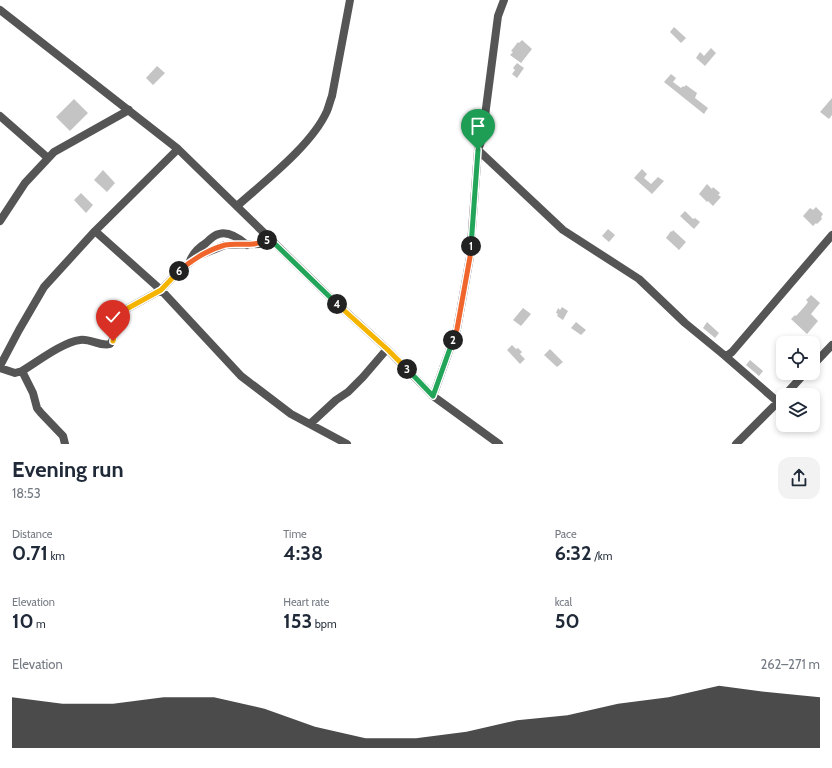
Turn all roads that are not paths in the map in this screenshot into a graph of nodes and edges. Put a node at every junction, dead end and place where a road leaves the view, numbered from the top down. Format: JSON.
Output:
{"nodes":[{"id":1,"x":350,"y":0,"type":"edge"},
{"id":2,"x":504,"y":0,"type":"edge"},
{"id":3,"x":0,"y":10,"type":"edge"},
{"id":4,"x":129,"y":110,"type":"junction"},
{"id":5,"x":0,"y":116,"type":"edge"},
{"id":6,"x":178,"y":149,"type":"junction"},
{"id":7,"x":478,"y":150,"type":"junction"},
{"id":8,"x":48,"y":158,"type":"junction"},
{"id":9,"x":237,"y":206,"type":"junction"},
{"id":10,"x":1,"y":219,"type":"edge"},
{"id":11,"x":95,"y":231,"type":"junction"},
{"id":12,"x":832,"y":235,"type":"edge"},
{"id":13,"x":270,"y":239,"type":"junction"},
{"id":14,"x":248,"y":245,"type":"junction"},
{"id":15,"x":190,"y":262,"type":"junction"},
{"id":16,"x":161,"y":290,"type":"junction"},
{"id":17,"x":832,"y":345,"type":"edge"},
{"id":18,"x":387,"y":349,"type":"junction"},
{"id":19,"x":724,"y":355,"type":"junction"},
{"id":20,"x":820,"y":358,"type":"edge"},
{"id":21,"x":0,"y":367,"type":"edge"},
{"id":22,"x":22,"y":371,"type":"junction"},
{"id":23,"x":799,"y":380,"type":"edge"},
{"id":24,"x":792,"y":388,"type":"edge"},
{"id":25,"x":776,"y":394,"type":"edge"},
{"id":26,"x":433,"y":396,"type":"junction"},
{"id":27,"x":776,"y":404,"type":"edge"},
{"id":28,"x":310,"y":424,"type":"junction"},
{"id":29,"x":66,"y":444,"type":"edge"},
{"id":30,"x":347,"y":444,"type":"edge"},
{"id":31,"x":499,"y":444,"type":"edge"},
{"id":32,"x":736,"y":444,"type":"edge"}],
"edges":[{"from":1,"to":9,"type":"street"},
{"from":2,"to":7,"type":"street"},
{"from":3,"to":4,"type":"street"},
{"from":4,"to":6,"type":"street"},
{"from":4,"to":8,"type":"street"},
{"from":5,"to":8,"type":"street"},
{"from":6,"to":9,"type":"street"},
{"from":6,"to":11,"type":"street"},
{"from":7,"to":19,"type":"street"},
{"from":7,"to":26,"type":"street"},
{"from":8,"to":10,"type":"street"},
{"from":9,"to":13,"type":"street"},
{"from":11,"to":16,"type":"street"},
{"from":11,"to":21,"type":"street"},
{"from":12,"to":19,"type":"street"},
{"from":13,"to":14,"type":"street"},
{"from":13,"to":18,"type":"street"},
{"from":14,"to":15,"type":"street"},
{"from":14,"to":15,"type":"street"},
{"from":15,"to":16,"type":"street"},
{"from":16,"to":22,"type":"street"},
{"from":16,"to":28,"type":"street"},
{"from":17,"to":20,"type":"street"},
{"from":18,"to":26,"type":"street"},
{"from":18,"to":28,"type":"street"},
{"from":19,"to":25,"type":"street"},
{"from":21,"to":22,"type":"street"},
{"from":22,"to":29,"type":"street"},
{"from":23,"to":24,"type":"street"},
{"from":26,"to":31,"type":"street"},
{"from":27,"to":32,"type":"street"},
{"from":28,"to":30,"type":"street"}]}
